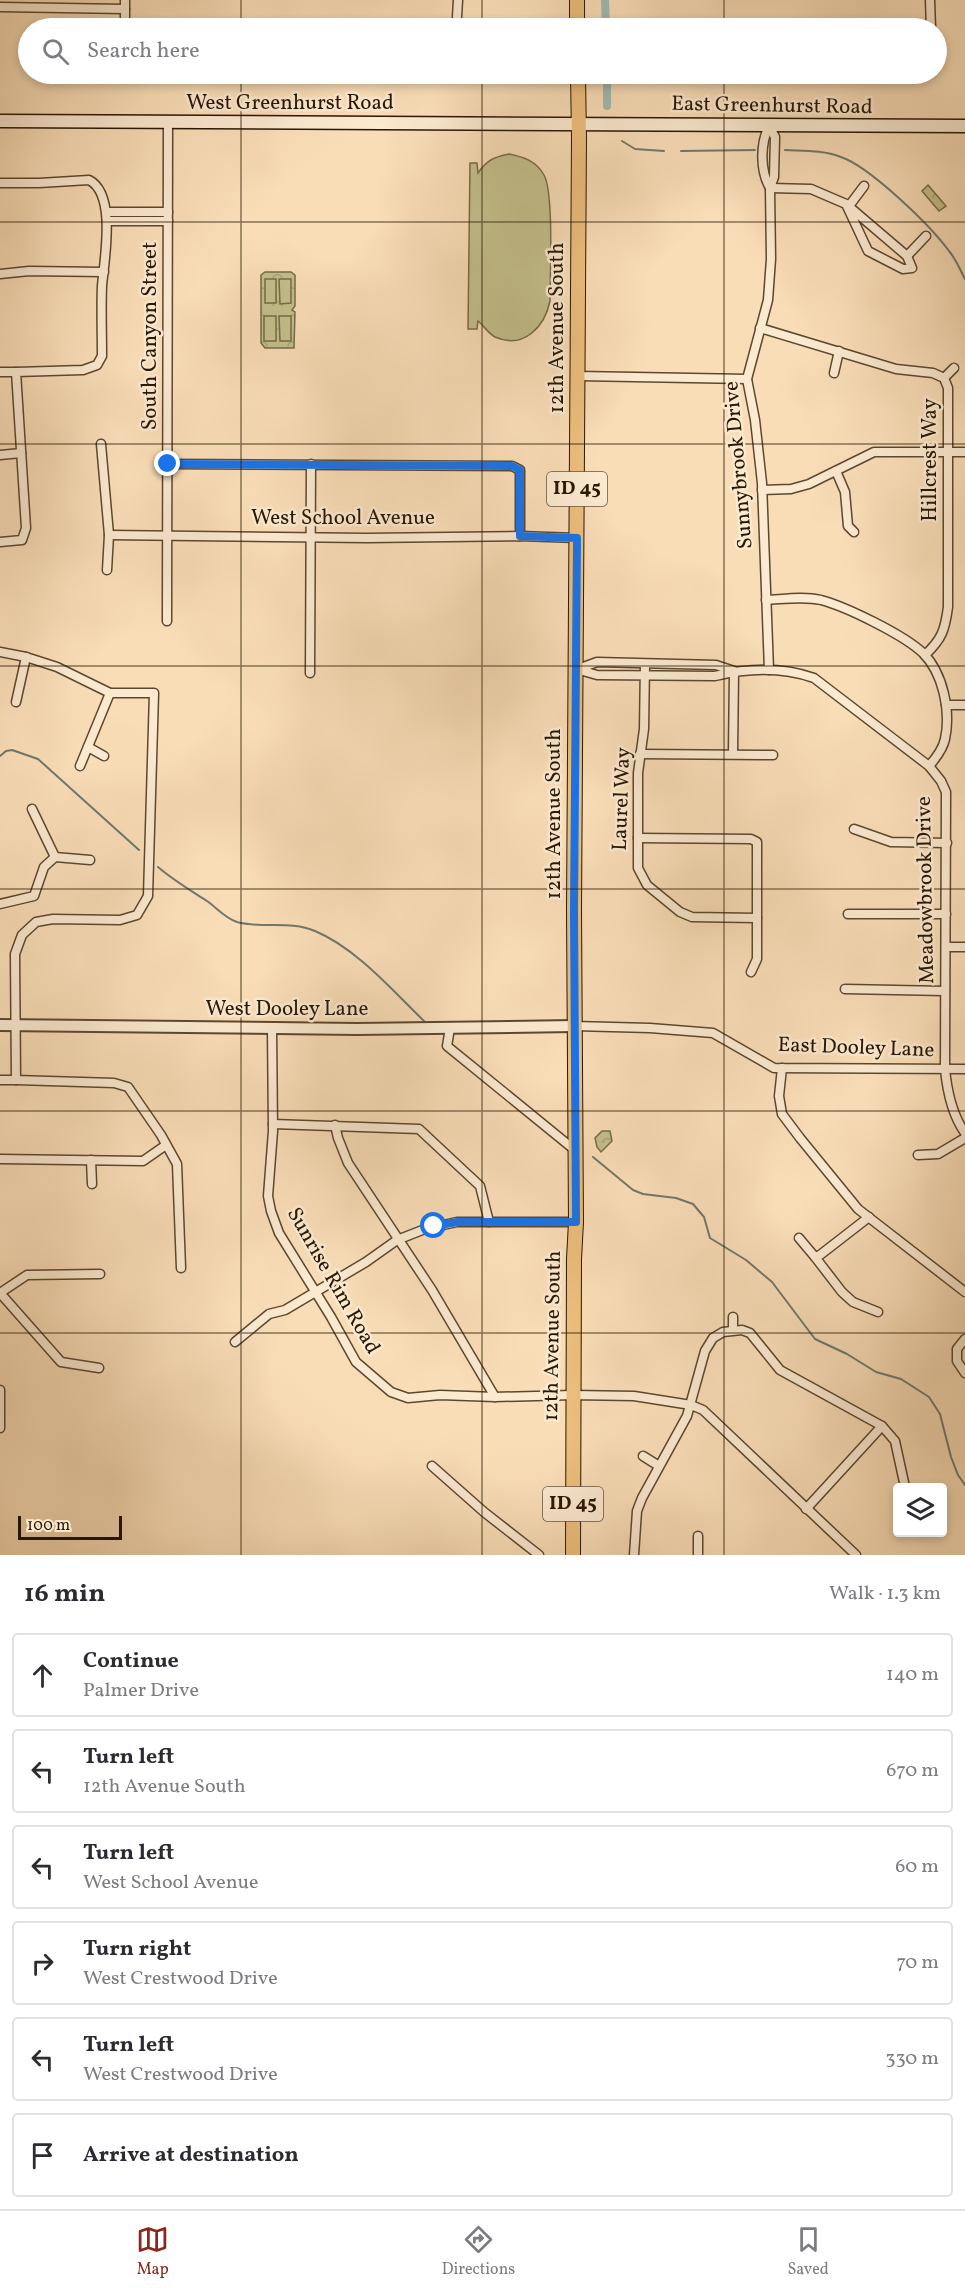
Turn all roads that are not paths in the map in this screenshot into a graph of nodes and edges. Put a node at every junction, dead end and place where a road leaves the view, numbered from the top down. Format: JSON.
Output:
{"nodes":[{"id":1,"x":458,"y":0,"type":"edge"},
{"id":2,"x":577,"y":0,"type":"edge"},
{"id":3,"x":930,"y":0,"type":"edge"},
{"id":4,"x":124,"y":4,"type":"edge"},
{"id":5,"x":0,"y":7,"type":"edge"},
{"id":6,"x":457,"y":17,"type":"dead end"},
{"id":7,"x":577,"y":18,"type":"edge"},
{"id":8,"x":931,"y":18,"type":"edge"},
{"id":9,"x":578,"y":84,"type":"edge"},
{"id":10,"x":0,"y":121,"type":"edge"},
{"id":11,"x":168,"y":122,"type":"junction"},
{"id":12,"x":579,"y":124,"type":"junction"},
{"id":13,"x":769,"y":126,"type":"junction"},
{"id":14,"x":965,"y":126,"type":"edge"},
{"id":15,"x":0,"y":183,"type":"edge"},
{"id":16,"x":864,"y":186,"type":"dead end"},
{"id":17,"x":770,"y":188,"type":"junction"},
{"id":18,"x":847,"y":205,"type":"junction"},
{"id":19,"x":107,"y":217,"type":"junction"},
{"id":20,"x":168,"y":217,"type":"junction"},
{"id":21,"x":926,"y":236,"type":"dead end"},
{"id":22,"x":907,"y":256,"type":"junction"},
{"id":23,"x":104,"y":272,"type":"junction"},
{"id":24,"x":0,"y":274,"type":"edge"},
{"id":25,"x":760,"y":328,"type":"junction"},
{"id":26,"x":839,"y":351,"type":"junction"},
{"id":27,"x":954,"y":368,"type":"dead end"},
{"id":28,"x":0,"y":372,"type":"edge"},
{"id":29,"x":16,"y":372,"type":"junction"},
{"id":30,"x":834,"y":373,"type":"dead end"},
{"id":31,"x":578,"y":376,"type":"junction"},
{"id":32,"x":944,"y":378,"type":"junction"},
{"id":33,"x":747,"y":379,"type":"junction"},
{"id":34,"x":101,"y":444,"type":"dead end"},
{"id":35,"x":948,"y":451,"type":"junction"},
{"id":36,"x":965,"y":452,"type":"edge"},
{"id":37,"x":21,"y":453,"type":"junction"},
{"id":38,"x":0,"y":455,"type":"edge"},
{"id":39,"x":168,"y":464,"type":"junction"},
{"id":40,"x":311,"y":464,"type":"junction"},
{"id":41,"x":836,"y":471,"type":"junction"},
{"id":42,"x":762,"y":490,"type":"junction"},
{"id":43,"x":854,"y":532,"type":"dead end"},
{"id":44,"x":168,"y":534,"type":"junction"},
{"id":45,"x":109,"y":535,"type":"junction"},
{"id":46,"x":520,"y":536,"type":"junction"},
{"id":47,"x":311,"y":537,"type":"junction"},
{"id":48,"x":577,"y":538,"type":"junction"},
{"id":49,"x":0,"y":542,"type":"edge"},
{"id":50,"x":107,"y":570,"type":"dead end"},
{"id":51,"x":766,"y":600,"type":"junction"},
{"id":52,"x":167,"y":621,"type":"dead end"},
{"id":53,"x":0,"y":652,"type":"edge"},
{"id":54,"x":925,"y":655,"type":"junction"},
{"id":55,"x":26,"y":657,"type":"junction"},
{"id":56,"x":645,"y":664,"type":"junction"},
{"id":57,"x":576,"y":669,"type":"junction"},
{"id":58,"x":769,"y":670,"type":"junction"},
{"id":59,"x":734,"y":672,"type":"junction"},
{"id":60,"x":310,"y":673,"type":"dead end"},
{"id":61,"x":645,"y":675,"type":"junction"},
{"id":62,"x":110,"y":693,"type":"junction"},
{"id":63,"x":16,"y":702,"type":"dead end"},
{"id":64,"x":946,"y":705,"type":"junction"},
{"id":65,"x":965,"y":705,"type":"edge"},
{"id":66,"x":88,"y":747,"type":"junction"},
{"id":67,"x":733,"y":753,"type":"junction"},
{"id":68,"x":640,"y":754,"type":"junction"},
{"id":69,"x":773,"y":755,"type":"dead end"},
{"id":70,"x":104,"y":756,"type":"dead end"},
{"id":71,"x":80,"y":766,"type":"dead end"},
{"id":72,"x":929,"y":766,"type":"junction"},
{"id":73,"x":32,"y":809,"type":"dead end"},
{"id":74,"x":855,"y":829,"type":"dead end"},
{"id":75,"x":638,"y":838,"type":"junction"},
{"id":76,"x":947,"y":843,"type":"junction"},
{"id":77,"x":55,"y":857,"type":"junction"},
{"id":78,"x":90,"y":860,"type":"dead end"},
{"id":79,"x":0,"y":904,"type":"edge"},
{"id":80,"x":848,"y":914,"type":"dead end"},
{"id":81,"x":946,"y":914,"type":"junction"},
{"id":82,"x":757,"y":918,"type":"junction"},
{"id":83,"x":946,"y":947,"type":"junction"},
{"id":84,"x":965,"y":947,"type":"edge"},
{"id":85,"x":751,"y":972,"type":"dead end"},
{"id":86,"x":845,"y":989,"type":"dead end"},
{"id":87,"x":945,"y":991,"type":"junction"},
{"id":88,"x":16,"y":1025,"type":"junction"},
{"id":89,"x":0,"y":1026,"type":"edge"},
{"id":90,"x":574,"y":1026,"type":"junction"},
{"id":91,"x":272,"y":1028,"type":"junction"},
{"id":92,"x":450,"y":1028,"type":"junction"},
{"id":93,"x":782,"y":1068,"type":"junction"},
{"id":94,"x":945,"y":1070,"type":"junction"},
{"id":95,"x":965,"y":1070,"type":"edge"},
{"id":96,"x":0,"y":1080,"type":"edge"},
{"id":97,"x":16,"y":1080,"type":"junction"},
{"id":98,"x":273,"y":1124,"type":"junction"},
{"id":99,"x":335,"y":1125,"type":"junction"},
{"id":100,"x":965,"y":1133,"type":"edge"},
{"id":101,"x":965,"y":1138,"type":"edge"},
{"id":102,"x":166,"y":1145,"type":"junction"},
{"id":103,"x":576,"y":1151,"type":"junction"},
{"id":104,"x":918,"y":1155,"type":"dead end"},
{"id":105,"x":0,"y":1159,"type":"edge"},
{"id":106,"x":91,"y":1160,"type":"junction"},
{"id":107,"x":93,"y":1184,"type":"dead end"},
{"id":108,"x":869,"y":1217,"type":"junction"},
{"id":109,"x":489,"y":1222,"type":"junction"},
{"id":110,"x":576,"y":1222,"type":"junction"},
{"id":111,"x":799,"y":1238,"type":"dead end"},
{"id":112,"x":397,"y":1240,"type":"junction"},
{"id":113,"x":815,"y":1257,"type":"junction"},
{"id":114,"x":181,"y":1268,"type":"dead end"},
{"id":115,"x":100,"y":1274,"type":"dead end"},
{"id":116,"x":315,"y":1291,"type":"junction"},
{"id":117,"x":965,"y":1292,"type":"edge"},
{"id":118,"x":0,"y":1293,"type":"edge"},
{"id":119,"x":878,"y":1312,"type":"dead end"},
{"id":120,"x":733,"y":1317,"type":"dead end"},
{"id":121,"x":733,"y":1330,"type":"junction"},
{"id":122,"x":965,"y":1339,"type":"edge"},
{"id":123,"x":235,"y":1342,"type":"dead end"},
{"id":124,"x":99,"y":1368,"type":"dead end"},
{"id":125,"x":965,"y":1373,"type":"edge"},
{"id":126,"x":0,"y":1390,"type":"edge"},
{"id":127,"x":573,"y":1395,"type":"junction"},
{"id":128,"x":495,"y":1397,"type":"junction"},
{"id":129,"x":1,"y":1401,"type":"edge"},
{"id":130,"x":691,"y":1405,"type":"junction"},
{"id":131,"x":882,"y":1426,"type":"junction"},
{"id":132,"x":0,"y":1428,"type":"edge"},
{"id":133,"x":643,"y":1456,"type":"dead end"},
{"id":134,"x":432,"y":1466,"type":"dead end"},
{"id":135,"x":659,"y":1466,"type":"junction"},
{"id":136,"x":904,"y":1483,"type":"edge"},
{"id":137,"x":806,"y":1509,"type":"junction"},
{"id":138,"x":698,"y":1536,"type":"dead end"},
{"id":139,"x":539,"y":1555,"type":"edge"},
{"id":140,"x":573,"y":1555,"type":"edge"},
{"id":141,"x":634,"y":1555,"type":"edge"},
{"id":142,"x":698,"y":1555,"type":"edge"},
{"id":143,"x":856,"y":1555,"type":"edge"}],
"edges":[{"from":1,"to":6,"type":"street"},
{"from":2,"to":7,"type":"main road"},
{"from":3,"to":8,"type":"street"},
{"from":4,"to":5,"type":"street"},
{"from":9,"to":12,"type":"main road","name":"12th Avenue South","number":"ID 45"},
{"from":10,"to":11,"type":"main road","name":"West Greenhurst Road"},
{"from":11,"to":12,"type":"main road","name":"West Greenhurst Road"},
{"from":11,"to":20,"type":"street","name":"South Canyon Street"},
{"from":12,"to":13,"type":"main road","name":"East Greenhurst Road"},
{"from":12,"to":31,"type":"main road","name":"12th Avenue South","number":"ID 45"},
{"from":13,"to":14,"type":"main road","name":"East Greenhurst Road"},
{"from":13,"to":17,"type":"street","name":"Sunnybrook Drive"},
{"from":15,"to":19,"type":"street"},
{"from":16,"to":18,"type":"street"},
{"from":17,"to":18,"type":"street"},
{"from":17,"to":25,"type":"street","name":"Sunnybrook Drive"},
{"from":18,"to":22,"type":"street"},
{"from":18,"to":22,"type":"street"},
{"from":19,"to":20,"type":"street"},
{"from":19,"to":23,"type":"street"},
{"from":20,"to":39,"type":"street","name":"South Canyon Street"},
{"from":21,"to":22,"type":"street"},
{"from":23,"to":24,"type":"street"},
{"from":23,"to":29,"type":"street"},
{"from":25,"to":26,"type":"street","name":"Hillcrest Way"},
{"from":25,"to":33,"type":"street","name":"Sunnybrook Drive"},
{"from":26,"to":30,"type":"street"},
{"from":26,"to":32,"type":"street","name":"Hillcrest Way"},
{"from":27,"to":32,"type":"street"},
{"from":28,"to":29,"type":"street"},
{"from":29,"to":37,"type":"street"},
{"from":31,"to":33,"type":"street"},
{"from":31,"to":48,"type":"main road","name":"12th Avenue South","number":"ID 45"},
{"from":32,"to":35,"type":"street","name":"Hillcrest Way"},
{"from":33,"to":42,"type":"street","name":"Sunnybrook Drive"},
{"from":34,"to":45,"type":"street"},
{"from":35,"to":36,"type":"street"},
{"from":35,"to":41,"type":"street"},
{"from":35,"to":54,"type":"street","name":"Hillcrest Way"},
{"from":37,"to":38,"type":"street"},
{"from":37,"to":49,"type":"street"},
{"from":39,"to":40,"type":"street"},
{"from":39,"to":44,"type":"street","name":"South Canyon Street"},
{"from":40,"to":46,"type":"street"},
{"from":40,"to":47,"type":"street"},
{"from":41,"to":42,"type":"street"},
{"from":41,"to":43,"type":"street"},
{"from":42,"to":51,"type":"street","name":"Sunnybrook Drive"},
{"from":44,"to":45,"type":"street","name":"West School Avenue"},
{"from":44,"to":47,"type":"street","name":"West School Avenue"},
{"from":44,"to":52,"type":"street","name":"South Canyon Street"},
{"from":45,"to":50,"type":"street"},
{"from":46,"to":47,"type":"street","name":"West School Avenue"},
{"from":46,"to":48,"type":"street","name":"West School Avenue"},
{"from":47,"to":60,"type":"street"},
{"from":48,"to":57,"type":"main road","name":"12th Avenue South","number":"ID 45"},
{"from":51,"to":54,"type":"street"},
{"from":51,"to":58,"type":"street","name":"Sunnybrook Drive"},
{"from":53,"to":55,"type":"street"},
{"from":54,"to":64,"type":"street"},
{"from":55,"to":62,"type":"street"},
{"from":55,"to":63,"type":"street"},
{"from":56,"to":57,"type":"street","name":"Meadowbrook Drive"},
{"from":56,"to":59,"type":"street","name":"Meadowbrook Drive"},
{"from":56,"to":61,"type":"street","name":"Laurel Way"},
{"from":57,"to":61,"type":"street","name":"Meadowbrook Drive"},
{"from":57,"to":90,"type":"main road","name":"12th Avenue South","number":"ID 45"},
{"from":58,"to":59,"type":"street","name":"Meadowbrook Drive"},
{"from":58,"to":72,"type":"street","name":"Meadowbrook Drive"},
{"from":59,"to":61,"type":"street","name":"Meadowbrook Drive"},
{"from":59,"to":67,"type":"street"},
{"from":61,"to":68,"type":"street","name":"Laurel Way"},
{"from":62,"to":66,"type":"street"},
{"from":62,"to":88,"type":"street"},
{"from":64,"to":65,"type":"street"},
{"from":64,"to":72,"type":"street"},
{"from":66,"to":70,"type":"street"},
{"from":66,"to":71,"type":"street"},
{"from":67,"to":68,"type":"street"},
{"from":67,"to":69,"type":"street"},
{"from":68,"to":75,"type":"street","name":"Laurel Way"},
{"from":72,"to":76,"type":"street","name":"Meadowbrook Drive"},
{"from":73,"to":77,"type":"street"},
{"from":74,"to":76,"type":"street"},
{"from":75,"to":82,"type":"street","name":"Laurel Way"},
{"from":75,"to":82,"type":"street"},
{"from":76,"to":81,"type":"street","name":"Meadowbrook Drive"},
{"from":77,"to":78,"type":"street"},
{"from":77,"to":79,"type":"street"},
{"from":80,"to":81,"type":"street"},
{"from":81,"to":83,"type":"street","name":"Meadowbrook Drive"},
{"from":82,"to":85,"type":"street"},
{"from":83,"to":84,"type":"street"},
{"from":83,"to":87,"type":"street","name":"Meadowbrook Drive"},
{"from":86,"to":87,"type":"street"},
{"from":87,"to":94,"type":"street","name":"Meadowbrook Drive"},
{"from":88,"to":89,"type":"street","name":"West Dooley Lane"},
{"from":88,"to":91,"type":"street","name":"West Dooley Lane"},
{"from":88,"to":97,"type":"street"},
{"from":90,"to":92,"type":"street","name":"West Dooley Lane"},
{"from":90,"to":93,"type":"street","name":"East Dooley Lane"},
{"from":90,"to":103,"type":"main road","name":"12th Avenue South","number":"ID 45"},
{"from":91,"to":92,"type":"street","name":"West Dooley Lane"},
{"from":91,"to":98,"type":"street","name":"Sunrise Rim Road"},
{"from":92,"to":103,"type":"street"},
{"from":93,"to":94,"type":"street","name":"East Dooley Lane"},
{"from":93,"to":108,"type":"street"},
{"from":94,"to":95,"type":"street","name":"East Dooley Lane"},
{"from":94,"to":100,"type":"street","name":"Meadowbrook Drive"},
{"from":96,"to":97,"type":"street"},
{"from":97,"to":102,"type":"street"},
{"from":98,"to":99,"type":"street"},
{"from":98,"to":116,"type":"street","name":"Sunrise Rim Road"},
{"from":99,"to":109,"type":"street"},
{"from":99,"to":112,"type":"street"},
{"from":101,"to":104,"type":"street"},
{"from":102,"to":106,"type":"street"},
{"from":102,"to":114,"type":"street"},
{"from":103,"to":110,"type":"main road","name":"12th Avenue South","number":"ID 45"},
{"from":105,"to":106,"type":"street"},
{"from":106,"to":107,"type":"street"},
{"from":108,"to":113,"type":"street"},
{"from":108,"to":117,"type":"street"},
{"from":109,"to":110,"type":"street"},
{"from":109,"to":112,"type":"street"},
{"from":110,"to":127,"type":"main road","name":"12th Avenue South","number":"ID 45"},
{"from":111,"to":113,"type":"street"},
{"from":112,"to":116,"type":"street"},
{"from":112,"to":128,"type":"street"},
{"from":113,"to":119,"type":"street"},
{"from":115,"to":118,"type":"street"},
{"from":116,"to":123,"type":"street"},
{"from":116,"to":128,"type":"street","name":"Sunrise Rim Road"},
{"from":118,"to":124,"type":"street"},
{"from":120,"to":121,"type":"street"},
{"from":121,"to":130,"type":"street"},
{"from":121,"to":131,"type":"street"},
{"from":122,"to":125,"type":"street"},
{"from":126,"to":129,"type":"street"},
{"from":127,"to":128,"type":"street","name":"Sunrise Rim Road"},
{"from":127,"to":130,"type":"street","name":"Sunrise Rim Road"},
{"from":127,"to":140,"type":"main road","name":"12th Avenue South","number":"ID 45"},
{"from":129,"to":132,"type":"street"},
{"from":130,"to":135,"type":"street"},
{"from":130,"to":137,"type":"street"},
{"from":131,"to":136,"type":"street"},
{"from":131,"to":137,"type":"street"},
{"from":133,"to":135,"type":"street"},
{"from":134,"to":139,"type":"street"},
{"from":135,"to":141,"type":"street"},
{"from":137,"to":143,"type":"street"},
{"from":138,"to":142,"type":"street"}]}
